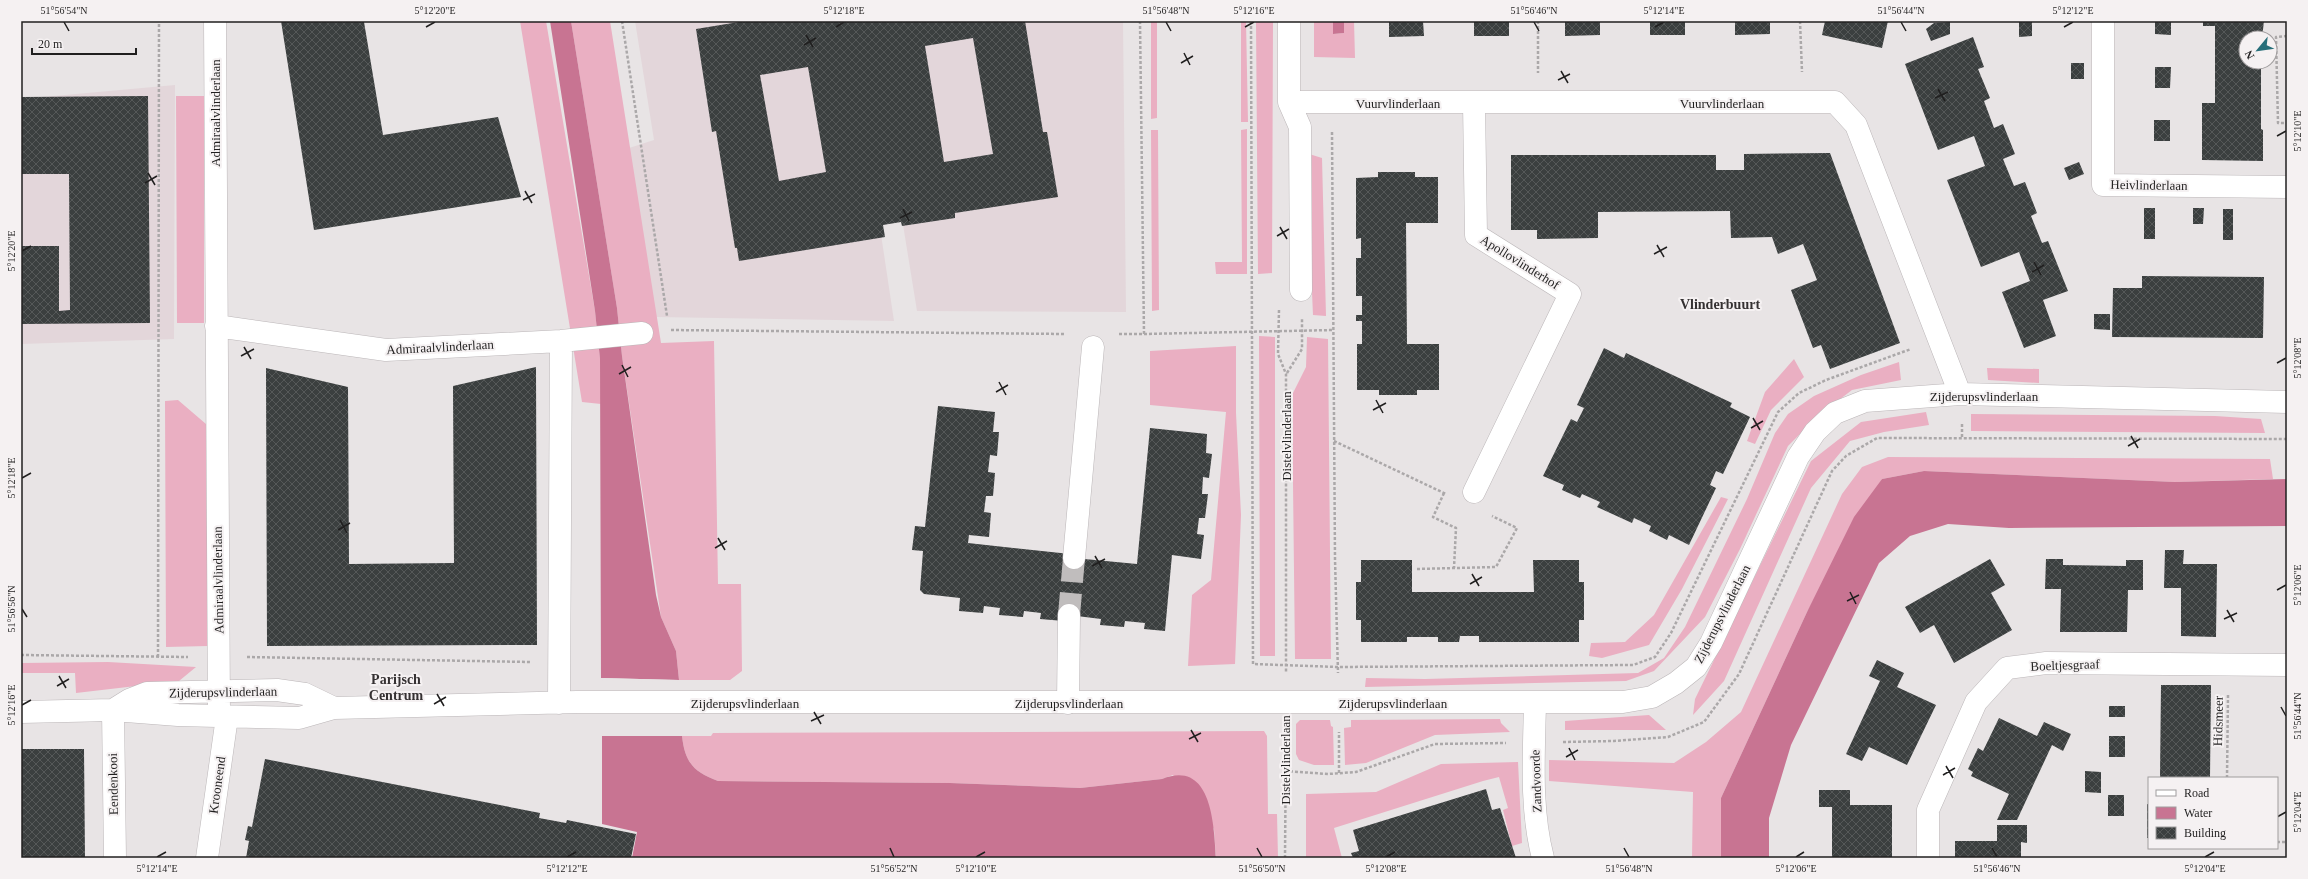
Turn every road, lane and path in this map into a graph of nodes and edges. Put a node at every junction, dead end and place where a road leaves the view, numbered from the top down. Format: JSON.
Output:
{"nodes":[{"id":1,"x":159,"y":21,"type":"edge"},
{"id":2,"x":215,"y":21,"type":"edge"},
{"id":3,"x":622,"y":21,"type":"edge"},
{"id":4,"x":1140,"y":21,"type":"edge"},
{"id":5,"x":1289,"y":21,"type":"edge"},
{"id":6,"x":1538,"y":21,"type":"edge"},
{"id":7,"x":1800,"y":21,"type":"edge"},
{"id":8,"x":2103,"y":21,"type":"edge"},
{"id":9,"x":2287,"y":36,"type":"edge"},
{"id":10,"x":1289,"y":102,"type":"junction"},
{"id":11,"x":1332,"y":102,"type":"junction"},
{"id":12,"x":1474,"y":103,"type":"junction"},
{"id":13,"x":1538,"y":103,"type":"junction"},
{"id":14,"x":1803,"y":104,"type":"junction"},
{"id":15,"x":2287,"y":123,"type":"edge"},
{"id":16,"x":2287,"y":187,"type":"edge"},
{"id":17,"x":1301,"y":290,"type":"joint"},
{"id":18,"x":216,"y":326,"type":"junction"},
{"id":19,"x":1302,"y":330,"type":"junction"},
{"id":20,"x":1334,"y":330,"type":"junction"},
{"id":21,"x":642,"y":333,"type":"dead end"},
{"id":22,"x":1072,"y":334,"type":"dead end"},
{"id":23,"x":1112,"y":334,"type":"dead end"},
{"id":24,"x":1144,"y":334,"type":"junction"},
{"id":25,"x":561,"y":341,"type":"junction"},
{"id":26,"x":1093,"y":347,"type":"dead end"},
{"id":27,"x":1960,"y":394,"type":"junction"},
{"id":28,"x":2287,"y":402,"type":"edge"},
{"id":29,"x":2287,"y":439,"type":"edge"},
{"id":30,"x":1334,"y":441,"type":"junction"},
{"id":31,"x":1474,"y":492,"type":"dead end"},
{"id":32,"x":1444,"y":493,"type":"junction"},
{"id":33,"x":1450,"y":496,"type":"dead end"},
{"id":34,"x":1489,"y":514,"type":"dead end"},
{"id":35,"x":1074,"y":558,"type":"tunnel mouth"},
{"id":36,"x":1454,"y":568,"type":"junction"},
{"id":37,"x":1417,"y":569,"type":"dead end"},
{"id":38,"x":1068,"y":615,"type":"tunnel mouth"},
{"id":39,"x":21,"y":656,"type":"edge"},
{"id":40,"x":158,"y":657,"type":"junction"},
{"id":41,"x":219,"y":657,"type":"junction"},
{"id":42,"x":560,"y":662,"type":"junction"},
{"id":43,"x":2229,"y":665,"type":"junction"},
{"id":44,"x":2287,"y":665,"type":"edge"},
{"id":45,"x":219,"y":692,"type":"junction"},
{"id":46,"x":1286,"y":702,"type":"junction"},
{"id":47,"x":1339,"y":702,"type":"junction"},
{"id":48,"x":568,"y":703,"type":"junction"},
{"id":49,"x":1068,"y":703,"type":"junction"},
{"id":50,"x":1535,"y":703,"type":"junction"},
{"id":51,"x":334,"y":708,"type":"junction"},
{"id":52,"x":112,"y":710,"type":"junction"},
{"id":53,"x":21,"y":712,"type":"edge"},
{"id":54,"x":219,"y":714,"type":"junction"},
{"id":55,"x":1534,"y":743,"type":"junction"},
{"id":56,"x":1285,"y":771,"type":"junction"},
{"id":57,"x":1339,"y":773,"type":"junction"},
{"id":58,"x":2227,"y":777,"type":"edge"},
{"id":59,"x":115,"y":858,"type":"edge"},
{"id":60,"x":207,"y":858,"type":"edge"},
{"id":61,"x":1285,"y":858,"type":"edge"},
{"id":62,"x":1543,"y":858,"type":"edge"},
{"id":63,"x":1928,"y":858,"type":"edge"}],
"edges":[{"from":1,"to":40,"type":"path"},
{"from":2,"to":18,"type":"street","name":"Admiraalvlinderlaan"},
{"from":3,"to":22,"type":"path"},
{"from":4,"to":24,"type":"path"},
{"from":5,"to":10,"type":"street"},
{"from":6,"to":13,"type":"path"},
{"from":7,"to":14,"type":"path"},
{"from":8,"to":16,"type":"street","name":"Heivlinderlaan"},
{"from":9,"to":15,"type":"path"},
{"from":10,"to":11,"type":"street","name":"Vuurvlinderlaan"},
{"from":10,"to":17,"type":"street"},
{"from":11,"to":12,"type":"street","name":"Vuurvlinderlaan"},
{"from":11,"to":20,"type":"path"},
{"from":12,"to":13,"type":"street","name":"Vuurvlinderlaan"},
{"from":12,"to":31,"type":"street","name":"Apollovlinderhof"},
{"from":13,"to":14,"type":"street","name":"Vuurvlinderlaan"},
{"from":14,"to":27,"type":"street","name":"Vuurvlinderlaan"},
{"from":17,"to":19,"type":"path","name":"Distelvlinderlaan"},
{"from":18,"to":25,"type":"street","name":"Admiraalvlinderlaan"},
{"from":18,"to":41,"type":"street","name":"Admiraalvlinderlaan"},
{"from":19,"to":20,"type":"path"},
{"from":19,"to":24,"type":"path"},
{"from":19,"to":46,"type":"path","name":"Distelvlinderlaan"},
{"from":20,"to":30,"type":"path"},
{"from":21,"to":25,"type":"street","name":"Admiraalvlinderlaan"},
{"from":23,"to":24,"type":"path"},
{"from":25,"to":42,"type":"street"},
{"from":26,"to":35,"type":"street"},
{"from":27,"to":28,"type":"street","name":"Zijderupsvlinderlaan"},
{"from":27,"to":50,"type":"street","name":"Zijderupsvlinderlaan"},
{"from":29,"to":55,"type":"path"},
{"from":30,"to":32,"type":"path"},
{"from":30,"to":47,"type":"path"},
{"from":32,"to":33,"type":"path"},
{"from":32,"to":36,"type":"path"},
{"from":34,"to":36,"type":"path"},
{"from":36,"to":37,"type":"path"},
{"from":38,"to":49,"type":"street"},
{"from":39,"to":40,"type":"path"},
{"from":40,"to":41,"type":"path"},
{"from":41,"to":42,"type":"path"},
{"from":41,"to":45,"type":"street","name":"Admiraalvlinderlaan"},
{"from":42,"to":48,"type":"street"},
{"from":43,"to":44,"type":"street","name":"Boeltjesgraaf"},
{"from":43,"to":58,"type":"path","name":"Hidsmeer"},
{"from":43,"to":63,"type":"street","name":"Boeltjesgraaf"},
{"from":45,"to":51,"type":"street","name":"Zijderupsvlinderlaan"},
{"from":45,"to":52,"type":"street","name":"Zijderupsvlinderlaan"},
{"from":45,"to":54,"type":"street","name":"Admiraalvlinderlaan"},
{"from":46,"to":47,"type":"street","name":"Zijderupsvlinderlaan"},
{"from":46,"to":49,"type":"street","name":"Zijderupsvlinderlaan"},
{"from":46,"to":56,"type":"path","name":"Distelvlinderlaan"},
{"from":47,"to":50,"type":"street","name":"Zijderupsvlinderlaan"},
{"from":47,"to":57,"type":"path"},
{"from":48,"to":49,"type":"street","name":"Zijderupsvlinderlaan"},
{"from":48,"to":51,"type":"street","name":"Zijderupsvlinderlaan"},
{"from":50,"to":55,"type":"street","name":"Zandvoorde"},
{"from":51,"to":54,"type":"street","name":"Zijderupsvlinderlaan"},
{"from":52,"to":53,"type":"street","name":"Zijderupsvlinderlaan"},
{"from":52,"to":54,"type":"street","name":"Zijderupsvlinderlaan"},
{"from":52,"to":59,"type":"street","name":"Eendenkooi"},
{"from":54,"to":60,"type":"street","name":"Krooneend"},
{"from":55,"to":57,"type":"path"},
{"from":55,"to":62,"type":"street","name":"Zandvoorde"},
{"from":56,"to":57,"type":"path"},
{"from":56,"to":61,"type":"path","name":"Distelvlinderlaan"}]}
